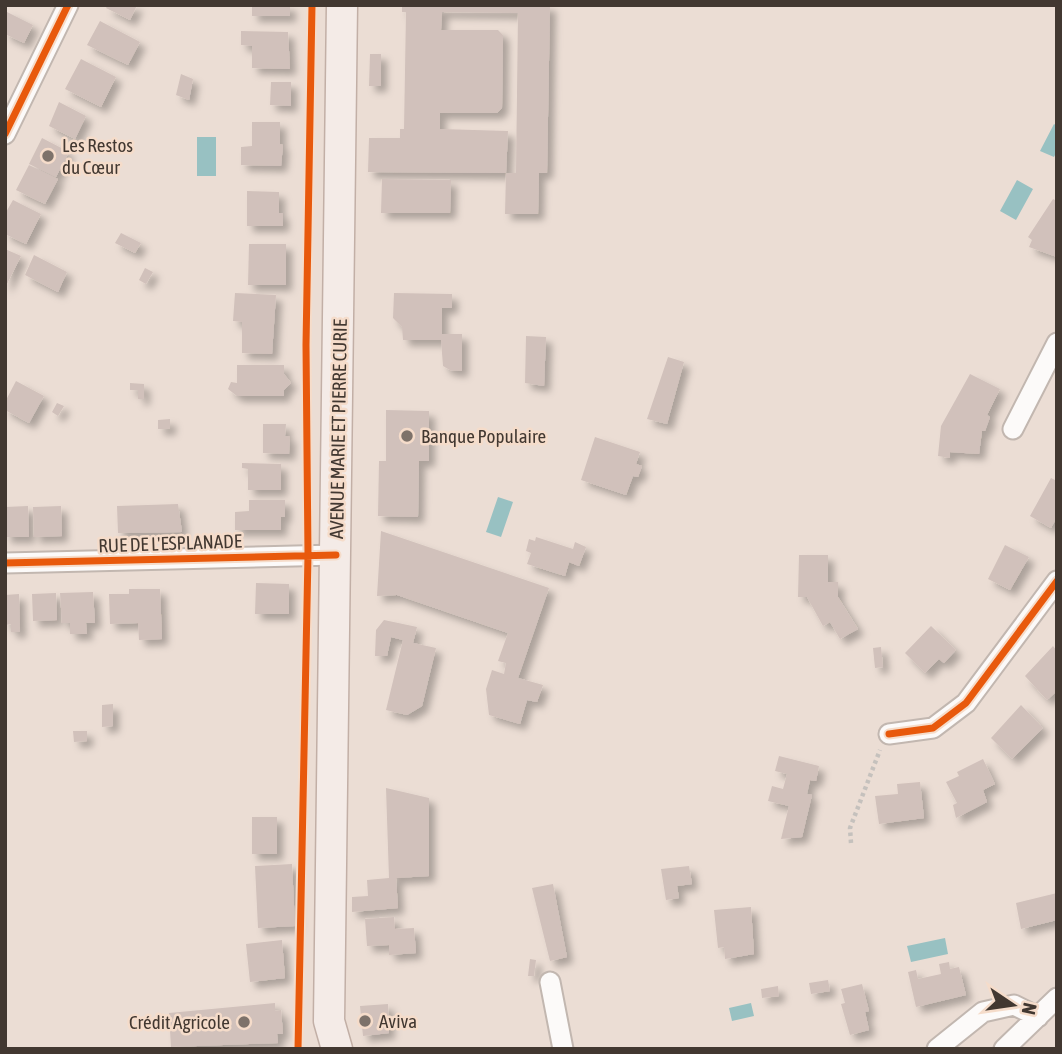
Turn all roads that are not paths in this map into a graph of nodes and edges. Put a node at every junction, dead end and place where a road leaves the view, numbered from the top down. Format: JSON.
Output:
{"nodes":[{"id":1,"x":68,"y":5,"type":"edge"},
{"id":2,"x":342,"y":5,"type":"edge"},
{"id":3,"x":5,"y":134,"type":"edge"},
{"id":4,"x":1057,"y":343,"type":"edge"},
{"id":5,"x":1013,"y":429,"type":"dead end"},
{"id":6,"x":336,"y":555,"type":"junction"},
{"id":7,"x":5,"y":563,"type":"edge"},
{"id":8,"x":1057,"y":581,"type":"edge"},
{"id":9,"x":889,"y":734,"type":"road end"},
{"id":10,"x":550,"y":982,"type":"dead end"},
{"id":11,"x":1057,"y":998,"type":"edge"},
{"id":12,"x":1038,"y":1017,"type":"junction"},
{"id":13,"x":333,"y":1035,"type":"edge"},
{"id":14,"x":318,"y":1049,"type":"edge"},
{"id":15,"x":563,"y":1049,"type":"edge"},
{"id":16,"x":937,"y":1049,"type":"edge"},
{"id":17,"x":1004,"y":1049,"type":"edge"}],
"edges":[{"from":1,"to":3,"type":"street"},
{"from":2,"to":6,"type":"main road","name":"AVENUE MARIE ET PIERRE CURIE"},
{"from":4,"to":5,"type":"street"},
{"from":6,"to":7,"type":"street","name":"RUE DE L'ESPLANADE"},
{"from":6,"to":13,"type":"main road","name":"AVENUE MARIE ET PIERRE CURIE"},
{"from":8,"to":9,"type":"street"},
{"from":10,"to":15,"type":"street"},
{"from":11,"to":12,"type":"street"},
{"from":12,"to":16,"type":"street"},
{"from":12,"to":17,"type":"street"},
{"from":13,"to":14,"type":"main road","name":"AVENUE MARIE ET PIERRE CURIE"}]}
